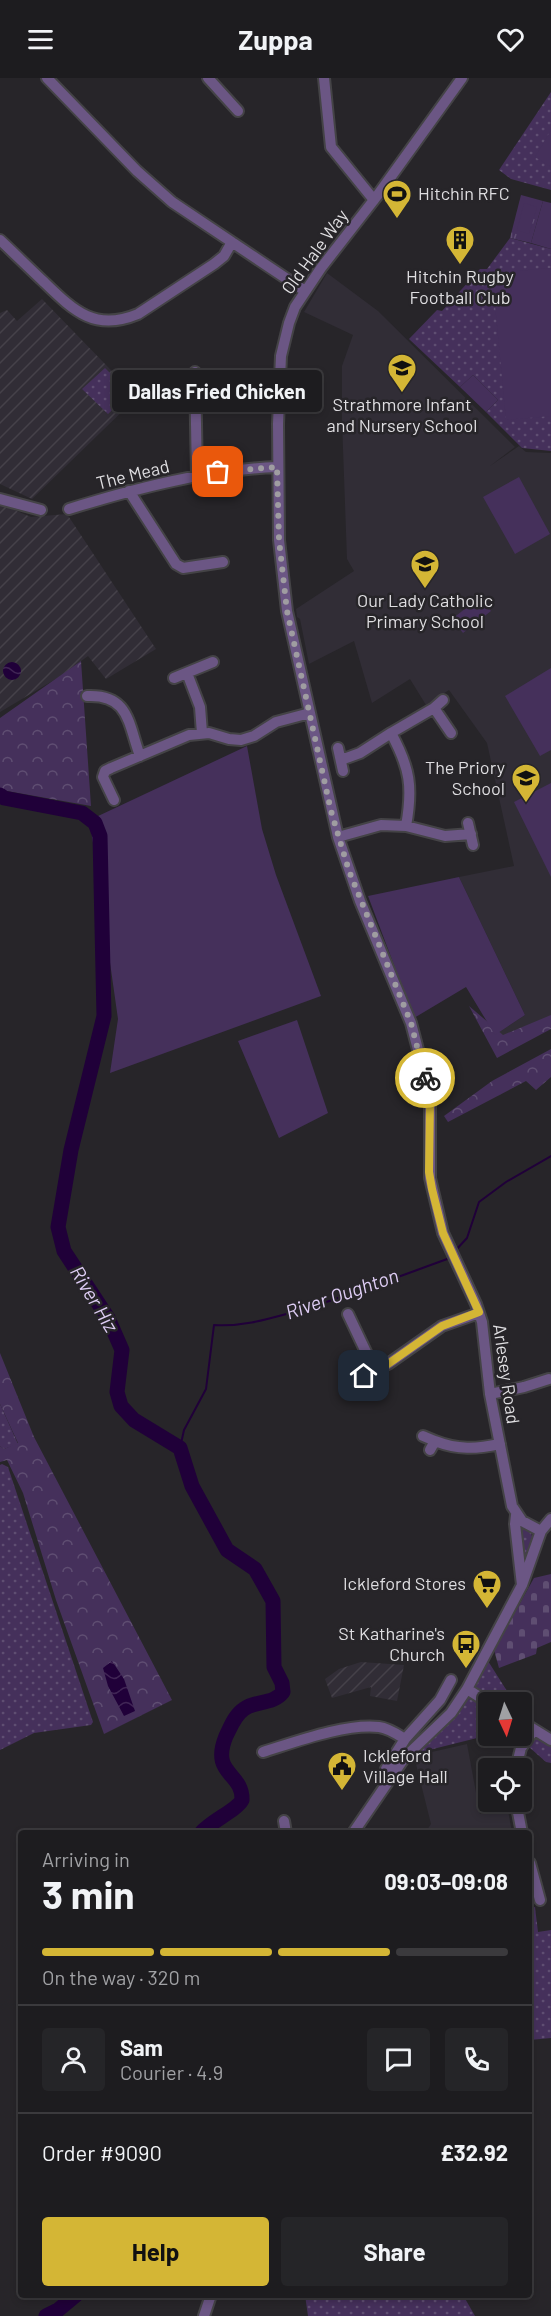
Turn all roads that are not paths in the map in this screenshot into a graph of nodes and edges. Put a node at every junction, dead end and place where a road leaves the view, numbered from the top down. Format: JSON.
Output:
{"nodes":[{"id":1,"x":208,"y":78,"type":"edge"},
{"id":2,"x":324,"y":78,"type":"edge"},
{"id":3,"x":462,"y":78,"type":"edge"},
{"id":4,"x":53,"y":80,"type":"edge"},
{"id":5,"x":238,"y":111,"type":"dead end"},
{"id":6,"x":374,"y":200,"type":"junction"},
{"id":7,"x":0,"y":240,"type":"edge"},
{"id":8,"x":232,"y":242,"type":"junction"},
{"id":9,"x":305,"y":291,"type":"junction"},
{"id":10,"x":195,"y":372,"type":"dead end"},
{"id":11,"x":277,"y":467,"type":"junction"},
{"id":12,"x":197,"y":476,"type":"junction"},
{"id":13,"x":129,"y":491,"type":"junction"},
{"id":14,"x":0,"y":499,"type":"edge"},
{"id":15,"x":41,"y":510,"type":"dead end"},
{"id":16,"x":69,"y":510,"type":"dead end"},
{"id":17,"x":223,"y":562,"type":"dead end"},
{"id":18,"x":213,"y":662,"type":"dead end"},
{"id":19,"x":188,"y":673,"type":"junction"},
{"id":20,"x":174,"y":678,"type":"dead end"},
{"id":21,"x":87,"y":696,"type":"dead end"},
{"id":22,"x":443,"y":700,"type":"dead end"},
{"id":23,"x":434,"y":708,"type":"junction"},
{"id":24,"x":310,"y":712,"type":"junction"},
{"id":25,"x":202,"y":733,"type":"junction"},
{"id":26,"x":391,"y":733,"type":"junction"},
{"id":27,"x":451,"y":733,"type":"dead end"},
{"id":28,"x":338,"y":748,"type":"dead end"},
{"id":29,"x":140,"y":756,"type":"junction"},
{"id":30,"x":114,"y":800,"type":"dead end"},
{"id":31,"x":405,"y":826,"type":"junction"},
{"id":32,"x":338,"y":837,"type":"junction"},
{"id":33,"x":473,"y":845,"type":"dead end"},
{"id":34,"x":430,"y":1102,"type":"joint"},
{"id":35,"x":479,"y":1312,"type":"junction"},
{"id":36,"x":348,"y":1314,"type":"dead end"},
{"id":37,"x":375,"y":1371,"type":"junction"},
{"id":38,"x":549,"y":1379,"type":"dead end"},
{"id":39,"x":348,"y":1383,"type":"dead end"},
{"id":40,"x":490,"y":1394,"type":"junction"},
{"id":41,"x":423,"y":1436,"type":"dead end"},
{"id":42,"x":500,"y":1444,"type":"junction"},
{"id":43,"x":516,"y":1515,"type":"junction"},
{"id":44,"x":551,"y":1519,"type":"edge"},
{"id":45,"x":541,"y":1531,"type":"junction"},
{"id":46,"x":522,"y":1585,"type":"junction"},
{"id":47,"x":451,"y":1680,"type":"dead end"},
{"id":48,"x":467,"y":1689,"type":"junction"},
{"id":49,"x":478,"y":1696,"type":"edge"},
{"id":50,"x":425,"y":1718,"type":"junction"},
{"id":51,"x":434,"y":1728,"type":"junction"},
{"id":52,"x":534,"y":1730,"type":"joint"},
{"id":53,"x":405,"y":1739,"type":"junction"},
{"id":54,"x":550,"y":1739,"type":"edge"},
{"id":55,"x":263,"y":1752,"type":"dead end"},
{"id":56,"x":517,"y":1758,"type":"edge"},
{"id":57,"x":386,"y":1769,"type":"dead end"},
{"id":58,"x":518,"y":1812,"type":"edge"},
{"id":59,"x":284,"y":1821,"type":"dead end"},
{"id":60,"x":286,"y":1830,"type":"edge"},
{"id":61,"x":355,"y":1830,"type":"edge"},
{"id":62,"x":521,"y":1830,"type":"edge"},
{"id":63,"x":532,"y":1870,"type":"edge"},
{"id":64,"x":540,"y":1900,"type":"dead end"},
{"id":65,"x":210,"y":2298,"type":"edge"},
{"id":66,"x":204,"y":2316,"type":"edge"}],
"edges":[{"from":1,"to":5,"type":"street"},
{"from":2,"to":6,"type":"street"},
{"from":3,"to":6,"type":"street","name":"Old Hale Way"},
{"from":4,"to":8,"type":"street"},
{"from":6,"to":9,"type":"street","name":"Old Hale Way"},
{"from":7,"to":8,"type":"street"},
{"from":8,"to":9,"type":"street"},
{"from":9,"to":11,"type":"street","name":"Old Hale Way"},
{"from":10,"to":12,"type":"street"},
{"from":11,"to":12,"type":"street","name":"The Mead"},
{"from":11,"to":24,"type":"street","name":"Old Hale Way"},
{"from":12,"to":13,"type":"street","name":"The Mead"},
{"from":13,"to":16,"type":"street","name":"The Mead"},
{"from":13,"to":17,"type":"street"},
{"from":14,"to":15,"type":"street"},
{"from":18,"to":19,"type":"street"},
{"from":19,"to":20,"type":"street"},
{"from":19,"to":25,"type":"street"},
{"from":21,"to":29,"type":"street"},
{"from":22,"to":23,"type":"street"},
{"from":23,"to":26,"type":"street"},
{"from":23,"to":27,"type":"street"},
{"from":24,"to":25,"type":"street"},
{"from":24,"to":32,"type":"street","name":"Old Hale Way"},
{"from":25,"to":29,"type":"street"},
{"from":26,"to":28,"type":"street"},
{"from":26,"to":31,"type":"street"},
{"from":29,"to":30,"type":"street"},
{"from":31,"to":32,"type":"street"},
{"from":31,"to":33,"type":"street"},
{"from":32,"to":34,"type":"street","name":"Old Hale Way"},
{"from":34,"to":35,"type":"street","name":"Arlesey Road"},
{"from":35,"to":37,"type":"street"},
{"from":35,"to":40,"type":"street","name":"Arlesey Road"},
{"from":36,"to":37,"type":"street"},
{"from":37,"to":39,"type":"street"},
{"from":38,"to":40,"type":"street"},
{"from":40,"to":42,"type":"street","name":"Arlesey Road"},
{"from":41,"to":42,"type":"street"},
{"from":42,"to":43,"type":"street","name":"Arlesey Road"},
{"from":43,"to":45,"type":"street"},
{"from":43,"to":46,"type":"street","name":"Arlesey Road"},
{"from":44,"to":45,"type":"street"},
{"from":45,"to":46,"type":"street"},
{"from":46,"to":48,"type":"street"},
{"from":47,"to":50,"type":"street"},
{"from":48,"to":49,"type":"street"},
{"from":48,"to":51,"type":"street"},
{"from":50,"to":51,"type":"street"},
{"from":50,"to":53,"type":"street"},
{"from":51,"to":61,"type":"street"},
{"from":52,"to":54,"type":"street"},
{"from":52,"to":56,"type":"street"},
{"from":53,"to":55,"type":"street"},
{"from":53,"to":57,"type":"street"},
{"from":58,"to":62,"type":"street"},
{"from":59,"to":60,"type":"street"},
{"from":63,"to":64,"type":"street"},
{"from":65,"to":66,"type":"street"}]}
